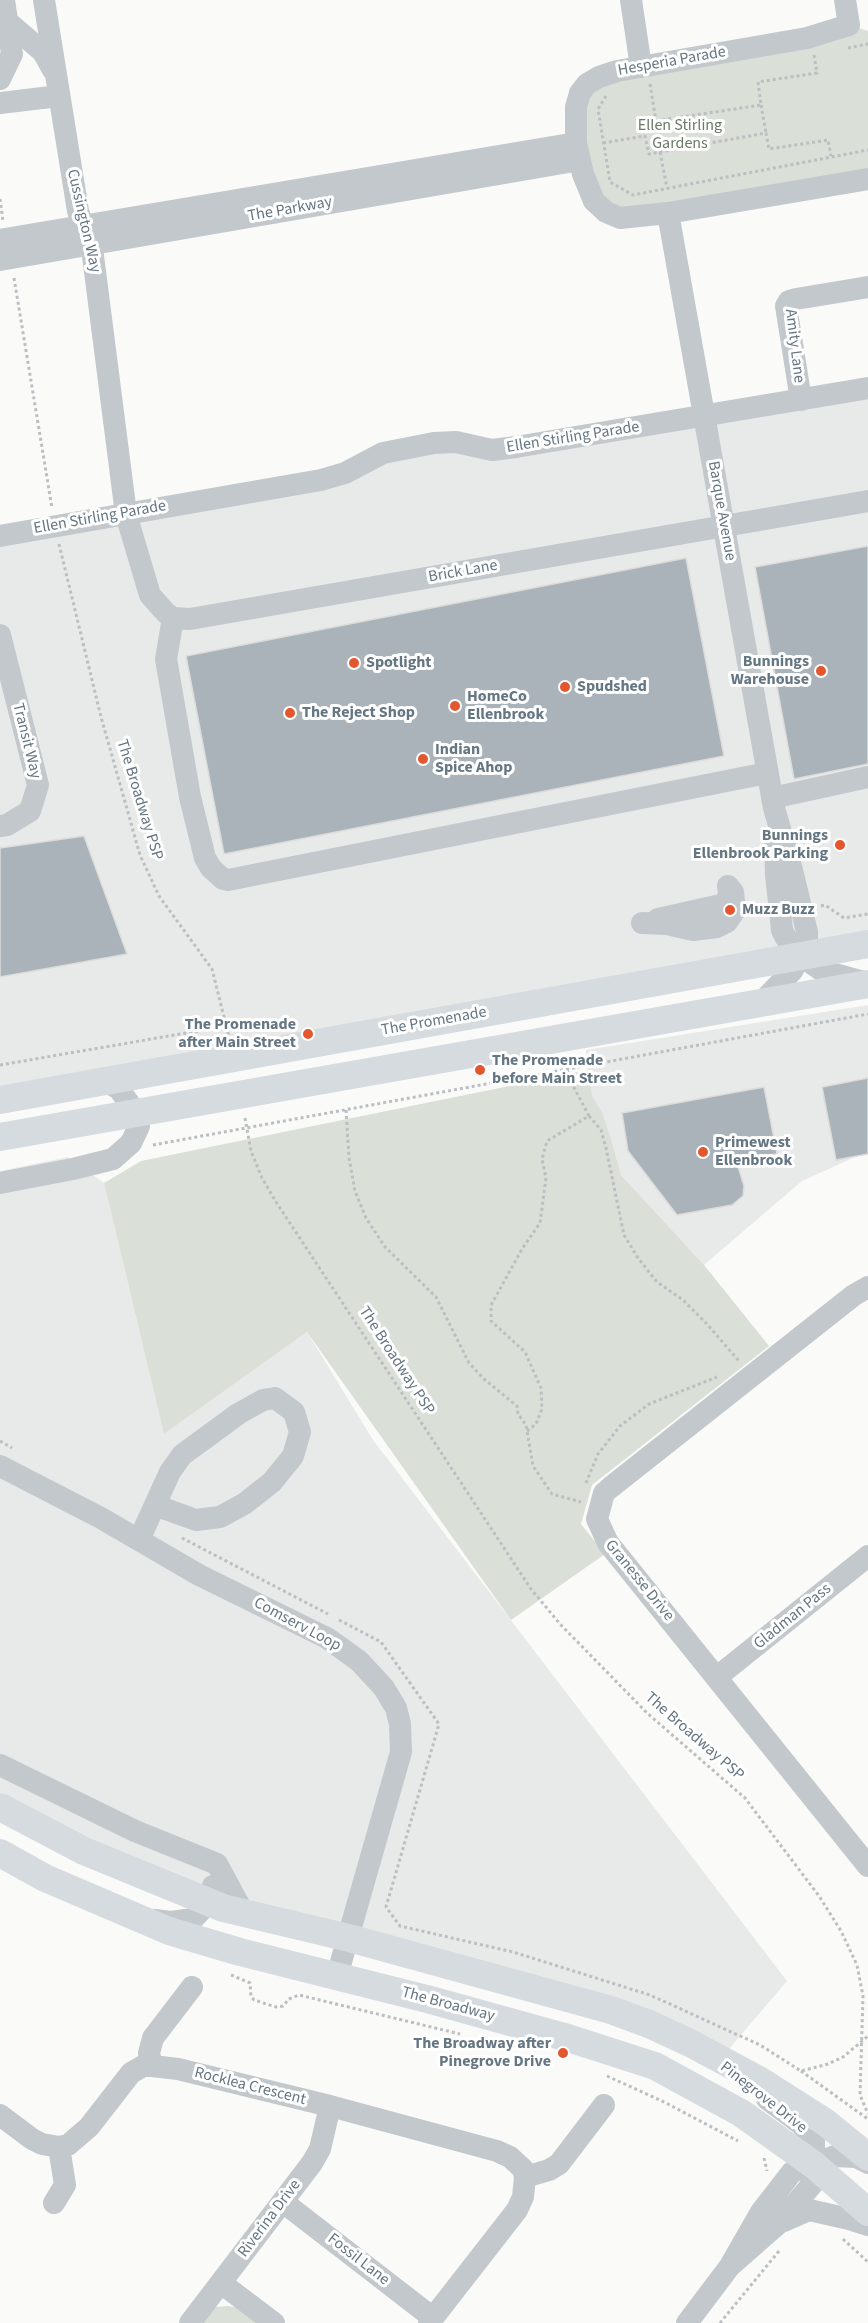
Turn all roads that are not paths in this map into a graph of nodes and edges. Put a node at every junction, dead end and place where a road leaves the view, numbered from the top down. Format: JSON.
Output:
{"nodes":[{"id":1,"x":44,"y":0,"type":"edge"},
{"id":2,"x":631,"y":0,"type":"edge"},
{"id":3,"x":846,"y":0,"type":"edge"},
{"id":4,"x":6,"y":11,"type":"edge"},
{"id":5,"x":859,"y":28,"type":"edge"},
{"id":6,"x":56,"y":74,"type":"junction"},
{"id":7,"x":641,"y":75,"type":"junction"},
{"id":8,"x":0,"y":79,"type":"edge"},
{"id":9,"x":59,"y":96,"type":"junction"},
{"id":10,"x":0,"y":103,"type":"edge"},
{"id":11,"x":578,"y":152,"type":"junction"},
{"id":12,"x":868,"y":178,"type":"edge"},
{"id":13,"x":668,"y":213,"type":"junction"},
{"id":14,"x":86,"y":235,"type":"junction"},
{"id":15,"x":3,"y":252,"type":"edge"},
{"id":16,"x":868,"y":287,"type":"edge"},
{"id":17,"x":868,"y":388,"type":"edge"},
{"id":18,"x":801,"y":400,"type":"junction"},
{"id":19,"x":704,"y":417,"type":"junction"},
{"id":20,"x":868,"y":501,"type":"edge"},
{"id":21,"x":126,"y":514,"type":"junction"},
{"id":22,"x":724,"y":527,"type":"junction"},
{"id":23,"x":0,"y":536,"type":"edge"},
{"id":24,"x":174,"y":618,"type":"junction"},
{"id":25,"x":0,"y":635,"type":"edge"},
{"id":26,"x":767,"y":773,"type":"junction"},
{"id":27,"x":868,"y":777,"type":"edge"},
{"id":28,"x":773,"y":803,"type":"junction"},
{"id":29,"x":0,"y":826,"type":"edge"},
{"id":30,"x":868,"y":944,"type":"edge"},
{"id":31,"x":801,"y":956,"type":"junction"},
{"id":32,"x":868,"y":983,"type":"edge"},
{"id":33,"x":761,"y":1002,"type":"junction"},
{"id":34,"x":105,"y":1081,"type":"junction"},
{"id":35,"x":0,"y":1100,"type":"edge"},
{"id":36,"x":136,"y":1113,"type":"junction"},
{"id":37,"x":0,"y":1137,"type":"edge"},
{"id":38,"x":0,"y":1183,"type":"edge"},
{"id":39,"x":868,"y":1287,"type":"edge"},
{"id":40,"x":0,"y":1466,"type":"edge"},
{"id":41,"x":156,"y":1506,"type":"junction"},
{"id":42,"x":140,"y":1540,"type":"junction"},
{"id":43,"x":868,"y":1556,"type":"edge"},
{"id":44,"x":717,"y":1677,"type":"junction"},
{"id":45,"x":0,"y":1765,"type":"edge"},
{"id":46,"x":0,"y":1807,"type":"edge"},
{"id":47,"x":0,"y":1854,"type":"edge"},
{"id":48,"x":217,"y":1864,"type":"junction"},
{"id":49,"x":868,"y":1866,"type":"edge"},
{"id":50,"x":209,"y":1902,"type":"junction"},
{"id":51,"x":244,"y":1914,"type":"junction"},
{"id":52,"x":141,"y":1919,"type":"junction"},
{"id":53,"x":349,"y":1938,"type":"junction"},
{"id":54,"x":337,"y":1976,"type":"junction"},
{"id":55,"x":192,"y":1987,"type":"dead end"},
{"id":56,"x":690,"y":2043,"type":"junction"},
{"id":57,"x":152,"y":2066,"type":"junction"},
{"id":58,"x":604,"y":2105,"type":"dead end"},
{"id":59,"x":330,"y":2106,"type":"junction"},
{"id":60,"x":0,"y":2115,"type":"edge"},
{"id":61,"x":59,"y":2147,"type":"junction"},
{"id":62,"x":868,"y":2157,"type":"edge"},
{"id":63,"x":868,"y":2163,"type":"edge"},
{"id":64,"x":798,"y":2171,"type":"junction"},
{"id":65,"x":525,"y":2177,"type":"junction"},
{"id":66,"x":283,"y":2202,"type":"junction"},
{"id":67,"x":54,"y":2203,"type":"dead end"},
{"id":68,"x":868,"y":2212,"type":"edge"},
{"id":69,"x":779,"y":2223,"type":"junction"},
{"id":70,"x":868,"y":2225,"type":"edge"},
{"id":71,"x":730,"y":2266,"type":"junction"},
{"id":72,"x":221,"y":2283,"type":"junction"},
{"id":73,"x":431,"y":2320,"type":"edge"},
{"id":74,"x":190,"y":2323,"type":"edge"},
{"id":75,"x":274,"y":2323,"type":"edge"},
{"id":76,"x":687,"y":2323,"type":"edge"}],
"edges":[{"from":1,"to":6,"type":"street","name":"Cussington Way"},
{"from":2,"to":7,"type":"street"},
{"from":3,"to":5,"type":"street","name":"Hesperia Parade"},
{"from":4,"to":6,"type":"street"},
{"from":4,"to":8,"type":"street"},
{"from":5,"to":7,"type":"street","name":"Hesperia Parade"},
{"from":6,"to":9,"type":"street","name":"Cussington Way"},
{"from":7,"to":11,"type":"street","name":"Hesperia Parade"},
{"from":9,"to":10,"type":"street"},
{"from":9,"to":14,"type":"street","name":"Cussington Way"},
{"from":11,"to":13,"type":"street","name":"Hesperia Parade"},
{"from":11,"to":14,"type":"street","name":"The Parkway"},
{"from":12,"to":13,"type":"street","name":"Hesperia Parade"},
{"from":13,"to":19,"type":"street","name":"Barque Avenue"},
{"from":14,"to":15,"type":"street","name":"The Parkway"},
{"from":14,"to":21,"type":"street","name":"Cussington Way"},
{"from":16,"to":18,"type":"street","name":"Amity Lane"},
{"from":17,"to":18,"type":"street","name":"Ellen Stirling Parade"},
{"from":18,"to":19,"type":"street","name":"Ellen Stirling Parade"},
{"from":19,"to":21,"type":"street","name":"Ellen Stirling Parade"},
{"from":19,"to":22,"type":"street","name":"Barque Avenue"},
{"from":20,"to":22,"type":"street","name":"Brick Lane"},
{"from":21,"to":23,"type":"street","name":"Ellen Stirling Parade"},
{"from":21,"to":24,"type":"street"},
{"from":22,"to":24,"type":"street","name":"Brick Lane"},
{"from":22,"to":26,"type":"street","name":"Barque Avenue"},
{"from":24,"to":26,"type":"street"},
{"from":25,"to":29,"type":"street","name":"Transit Way"},
{"from":26,"to":28,"type":"street","name":"Barque Avenue"},
{"from":27,"to":28,"type":"street"},
{"from":28,"to":31,"type":"street","name":"Barque Avenue"},
{"from":30,"to":31,"type":"main road","name":"The Promenade"},
{"from":31,"to":32,"type":"street","name":"Barque Avenue"},
{"from":31,"to":33,"type":"street"},
{"from":31,"to":34,"type":"main road","name":"The Promenade"},
{"from":32,"to":33,"type":"main road"},
{"from":33,"to":36,"type":"main road"},
{"from":34,"to":35,"type":"main road","name":"The Promenade"},
{"from":34,"to":36,"type":"street"},
{"from":36,"to":37,"type":"main road"},
{"from":36,"to":38,"type":"street"},
{"from":39,"to":44,"type":"street","name":"Granesse Drive"},
{"from":40,"to":42,"type":"street","name":"Comserv Loop"},
{"from":41,"to":41,"type":"street"},
{"from":41,"to":42,"type":"street"},
{"from":42,"to":53,"type":"street","name":"Comserv Loop"},
{"from":43,"to":44,"type":"street","name":"Gladman Pass"},
{"from":44,"to":49,"type":"street","name":"Granesse Drive"},
{"from":45,"to":48,"type":"street"},
{"from":46,"to":50,"type":"main road"},
{"from":47,"to":52,"type":"main road","name":"The Broadway"},
{"from":48,"to":50,"type":"street"},
{"from":48,"to":51,"type":"street"},
{"from":50,"to":51,"type":"main road"},
{"from":50,"to":52,"type":"street"},
{"from":51,"to":53,"type":"main road"},
{"from":52,"to":54,"type":"main road","name":"The Broadway"},
{"from":53,"to":54,"type":"street","name":"Comserv Loop"},
{"from":53,"to":56,"type":"main road"},
{"from":54,"to":64,"type":"main road","name":"The Broadway"},
{"from":55,"to":57,"type":"street"},
{"from":56,"to":62,"type":"main road"},
{"from":56,"to":64,"type":"street","name":"Pinegrove Drive"},
{"from":57,"to":59,"type":"street","name":"Rocklea Crescent"},
{"from":57,"to":61,"type":"street"},
{"from":58,"to":65,"type":"street"},
{"from":59,"to":65,"type":"street","name":"Rocklea Crescent"},
{"from":59,"to":66,"type":"street","name":"Riverina Drive"},
{"from":60,"to":61,"type":"street"},
{"from":61,"to":67,"type":"street"},
{"from":63,"to":64,"type":"street"},
{"from":64,"to":68,"type":"main road","name":"The Broadway"},
{"from":64,"to":69,"type":"street","name":"Pinegrove Drive"},
{"from":64,"to":71,"type":"street","name":"Pinegrove Drive"},
{"from":65,"to":73,"type":"street"},
{"from":66,"to":72,"type":"street","name":"Riverina Drive"},
{"from":66,"to":73,"type":"street","name":"Fossil Lane"},
{"from":69,"to":70,"type":"street"},
{"from":69,"to":71,"type":"street","name":"Pinegrove Drive"},
{"from":71,"to":76,"type":"street","name":"Pinegrove Drive"},
{"from":72,"to":74,"type":"street","name":"Riverina Drive"},
{"from":72,"to":75,"type":"street"}]}
